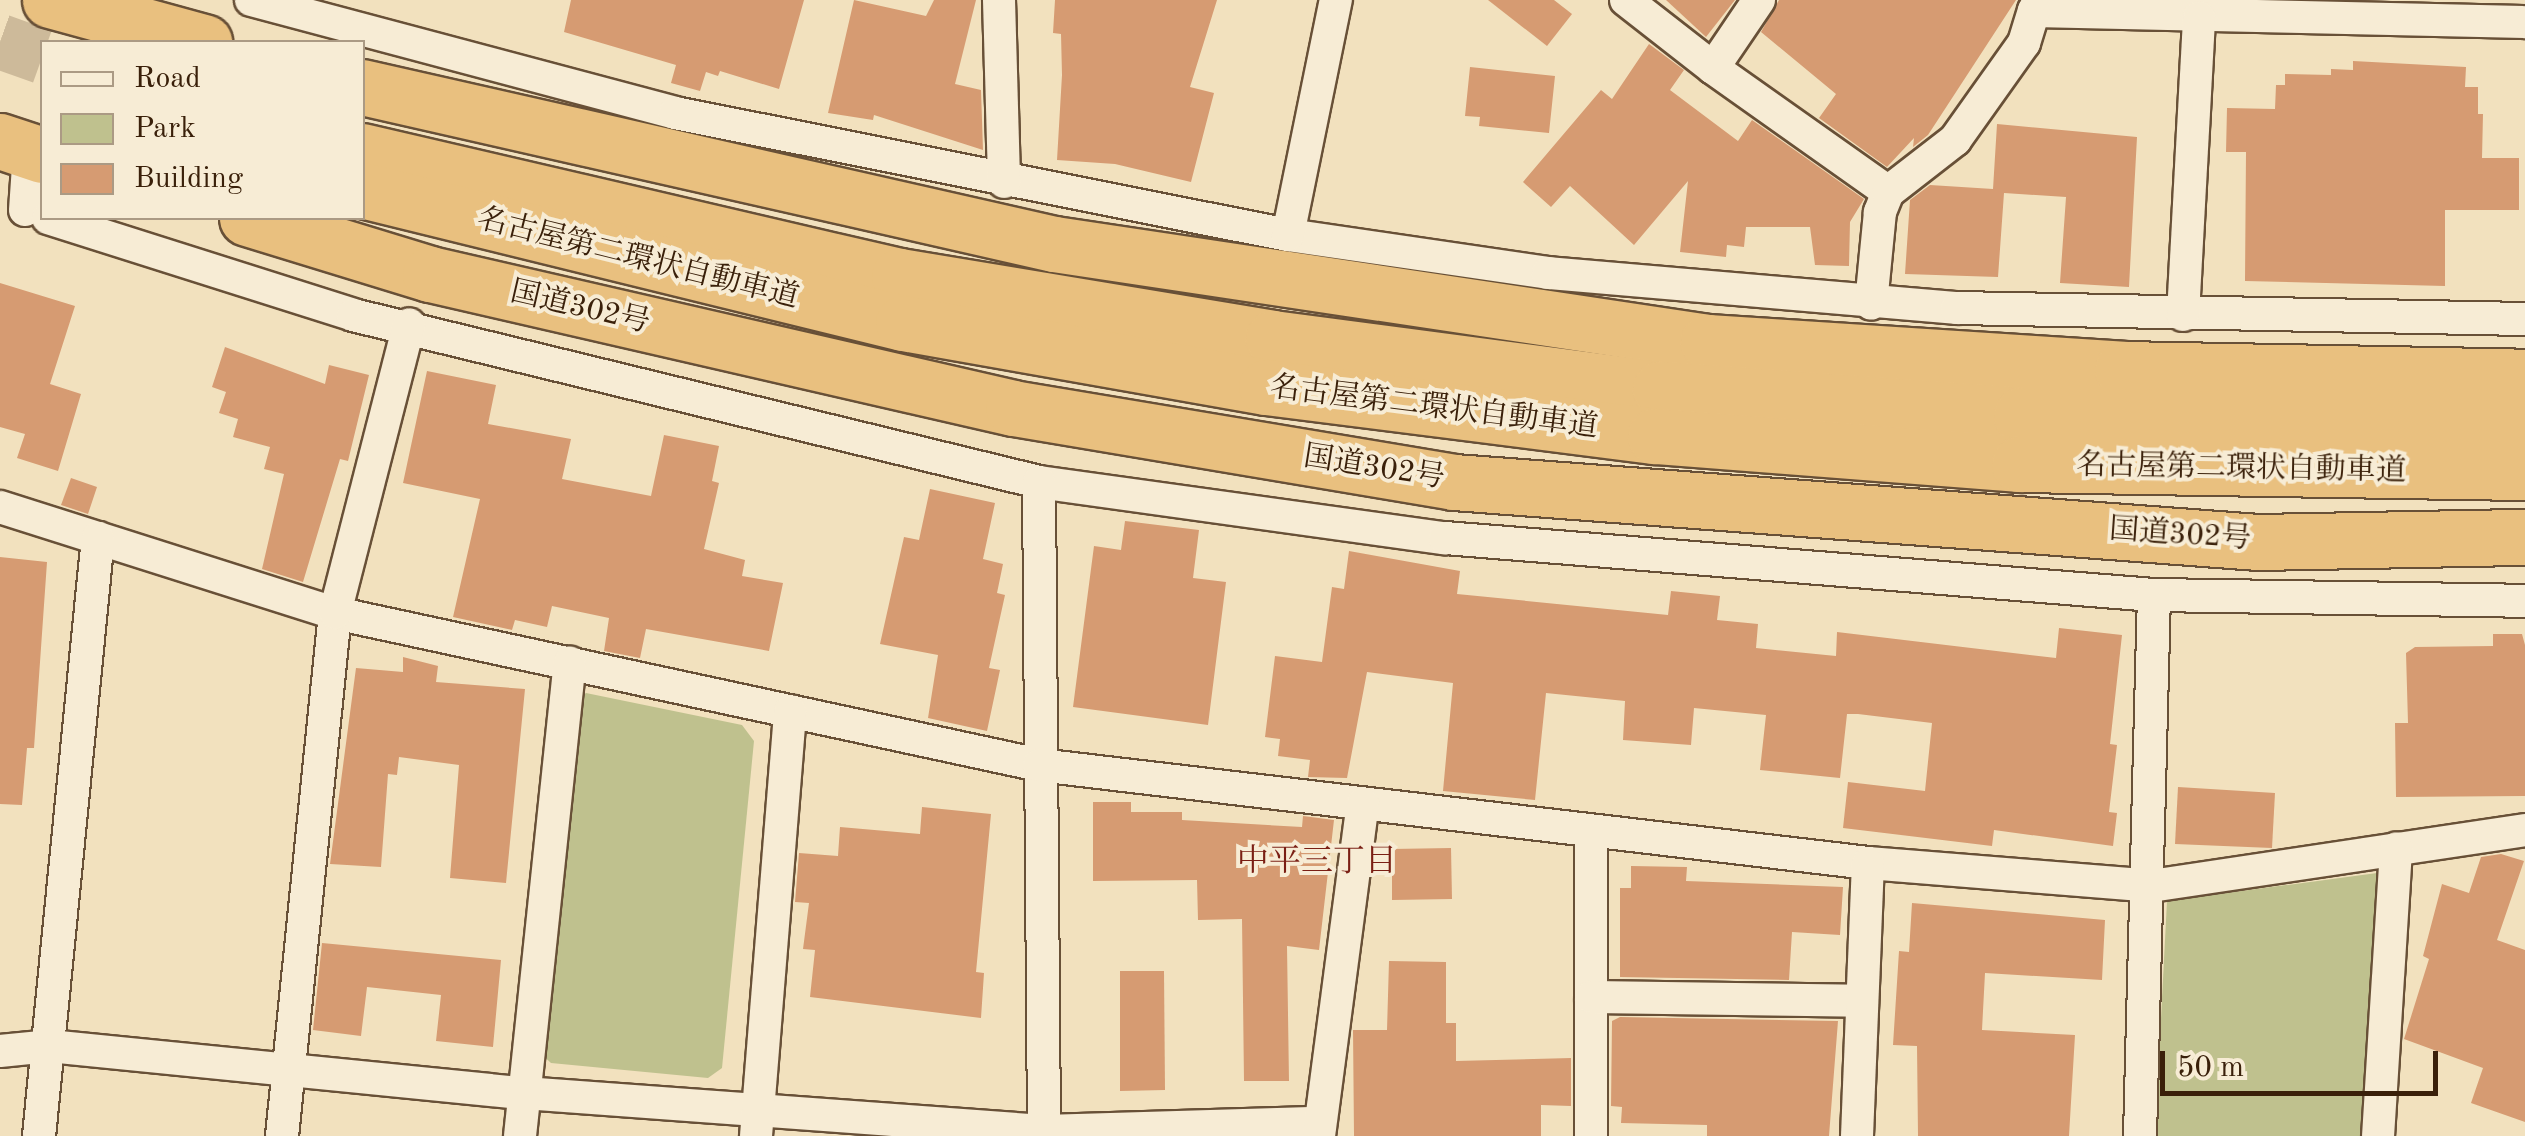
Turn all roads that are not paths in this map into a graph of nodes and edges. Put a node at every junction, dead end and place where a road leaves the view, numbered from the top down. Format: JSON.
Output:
{"nodes":[{"id":1,"x":50,"y":0,"type":"edge"},
{"id":2,"x":251,"y":0,"type":"edge"},
{"id":3,"x":999,"y":0,"type":"edge"},
{"id":4,"x":1336,"y":0,"type":"edge"},
{"id":5,"x":1626,"y":0,"type":"edge"},
{"id":6,"x":1759,"y":0,"type":"edge"},
{"id":7,"x":2036,"y":6,"type":"edge"},
{"id":8,"x":2312,"y":10,"type":"edge"},
{"id":9,"x":334,"y":12,"type":"edge"},
{"id":10,"x":2198,"y":17,"type":"junction"},
{"id":11,"x":2525,"y":22,"type":"edge"},
{"id":12,"x":197,"y":40,"type":"edge"},
{"id":13,"x":1713,"y":68,"type":"junction"},
{"id":14,"x":365,"y":87,"type":"edge"},
{"id":15,"x":24,"y":149,"type":"edge"},
{"id":16,"x":365,"y":152,"type":"edge"},
{"id":17,"x":1004,"y":182,"type":"junction"},
{"id":18,"x":365,"y":191,"type":"edge"},
{"id":19,"x":1888,"y":192,"type":"junction"},
{"id":20,"x":29,"y":211,"type":"edge"},
{"id":21,"x":57,"y":220,"type":"edge"},
{"id":22,"x":254,"y":220,"type":"edge"},
{"id":23,"x":1288,"y":235,"type":"junction"},
{"id":24,"x":1871,"y":304,"type":"junction"},
{"id":25,"x":2183,"y":314,"type":"junction"},
{"id":26,"x":2525,"y":319,"type":"edge"},
{"id":27,"x":409,"y":324,"type":"junction"},
{"id":28,"x":2525,"y":377,"type":"edge"},
{"id":29,"x":2525,"y":420,"type":"edge"},
{"id":30,"x":2525,"y":472,"type":"edge"},
{"id":31,"x":1039,"y":482,"type":"junction"},
{"id":32,"x":0,"y":507,"type":"edge"},
{"id":33,"x":2525,"y":537,"type":"edge"},
{"id":34,"x":98,"y":538,"type":"junction"},
{"id":35,"x":2154,"y":595,"type":"junction"},
{"id":36,"x":2525,"y":600,"type":"edge"},
{"id":37,"x":336,"y":613,"type":"junction"},
{"id":38,"x":570,"y":664,"type":"junction"},
{"id":39,"x":790,"y":712,"type":"junction"},
{"id":40,"x":1039,"y":766,"type":"junction"},
{"id":41,"x":1363,"y":804,"type":"junction"},
{"id":42,"x":1591,"y":830,"type":"junction"},
{"id":43,"x":2525,"y":830,"type":"edge"},
{"id":44,"x":2396,"y":849,"type":"junction"},
{"id":45,"x":1868,"y":864,"type":"junction"},
{"id":46,"x":2151,"y":886,"type":"junction"},
{"id":47,"x":1591,"y":997,"type":"junction"},
{"id":48,"x":1862,"y":1001,"type":"junction"},
{"id":49,"x":48,"y":1046,"type":"junction"},
{"id":50,"x":0,"y":1051,"type":"edge"},
{"id":51,"x":291,"y":1070,"type":"junction"},
{"id":52,"x":524,"y":1093,"type":"junction"},
{"id":53,"x":757,"y":1122,"type":"edge"},
{"id":54,"x":1319,"y":1130,"type":"edge"},
{"id":55,"x":1044,"y":1133,"type":"edge"},
{"id":56,"x":38,"y":1136,"type":"edge"},
{"id":57,"x":282,"y":1136,"type":"edge"},
{"id":58,"x":520,"y":1136,"type":"edge"},
{"id":59,"x":1591,"y":1136,"type":"edge"},
{"id":60,"x":1857,"y":1136,"type":"edge"},
{"id":61,"x":2140,"y":1136,"type":"edge"},
{"id":62,"x":2378,"y":1136,"type":"edge"}],
"edges":[{"from":1,"to":12,"type":"highway"},
{"from":2,"to":9,"type":"street"},
{"from":3,"to":17,"type":"street"},
{"from":4,"to":23,"type":"street"},
{"from":5,"to":13,"type":"street"},
{"from":6,"to":13,"type":"street"},
{"from":7,"to":10,"type":"street"},
{"from":7,"to":19,"type":"street"},
{"from":8,"to":10,"type":"street"},
{"from":8,"to":11,"type":"street"},
{"from":9,"to":17,"type":"street"},
{"from":10,"to":25,"type":"street"},
{"from":13,"to":19,"type":"street"},
{"from":14,"to":28,"type":"highway"},
{"from":15,"to":20,"type":"street"},
{"from":16,"to":29,"type":"highway","name":"名古屋第二環状自動車道"},
{"from":17,"to":23,"type":"street"},
{"from":18,"to":30,"type":"highway","name":"名古屋第二環状自動車道"},
{"from":19,"to":24,"type":"street"},
{"from":21,"to":27,"type":"street"},
{"from":22,"to":33,"type":"highway","name":"国道302号"},
{"from":23,"to":24,"type":"street"},
{"from":24,"to":25,"type":"street"},
{"from":25,"to":26,"type":"street"},
{"from":27,"to":31,"type":"street"},
{"from":27,"to":37,"type":"street"},
{"from":31,"to":35,"type":"street"},
{"from":31,"to":40,"type":"street"},
{"from":32,"to":34,"type":"street"},
{"from":34,"to":37,"type":"street"},
{"from":34,"to":49,"type":"street"},
{"from":35,"to":36,"type":"street"},
{"from":35,"to":46,"type":"street"},
{"from":37,"to":38,"type":"street"},
{"from":37,"to":51,"type":"street"},
{"from":38,"to":39,"type":"street"},
{"from":38,"to":52,"type":"street"},
{"from":39,"to":40,"type":"street"},
{"from":39,"to":53,"type":"street"},
{"from":40,"to":41,"type":"street"},
{"from":40,"to":55,"type":"street"},
{"from":41,"to":42,"type":"street"},
{"from":41,"to":54,"type":"street"},
{"from":42,"to":45,"type":"street"},
{"from":42,"to":47,"type":"street"},
{"from":43,"to":44,"type":"street"},
{"from":44,"to":46,"type":"street"},
{"from":44,"to":62,"type":"street"},
{"from":45,"to":46,"type":"street"},
{"from":45,"to":48,"type":"street"},
{"from":46,"to":61,"type":"street"},
{"from":47,"to":48,"type":"street"},
{"from":47,"to":59,"type":"street"},
{"from":48,"to":60,"type":"street"},
{"from":49,"to":50,"type":"street"},
{"from":49,"to":51,"type":"street"},
{"from":49,"to":56,"type":"street"},
{"from":51,"to":52,"type":"street"},
{"from":51,"to":57,"type":"street"},
{"from":52,"to":53,"type":"street"},
{"from":52,"to":58,"type":"street"},
{"from":53,"to":55,"type":"street"},
{"from":54,"to":55,"type":"street"}]}
